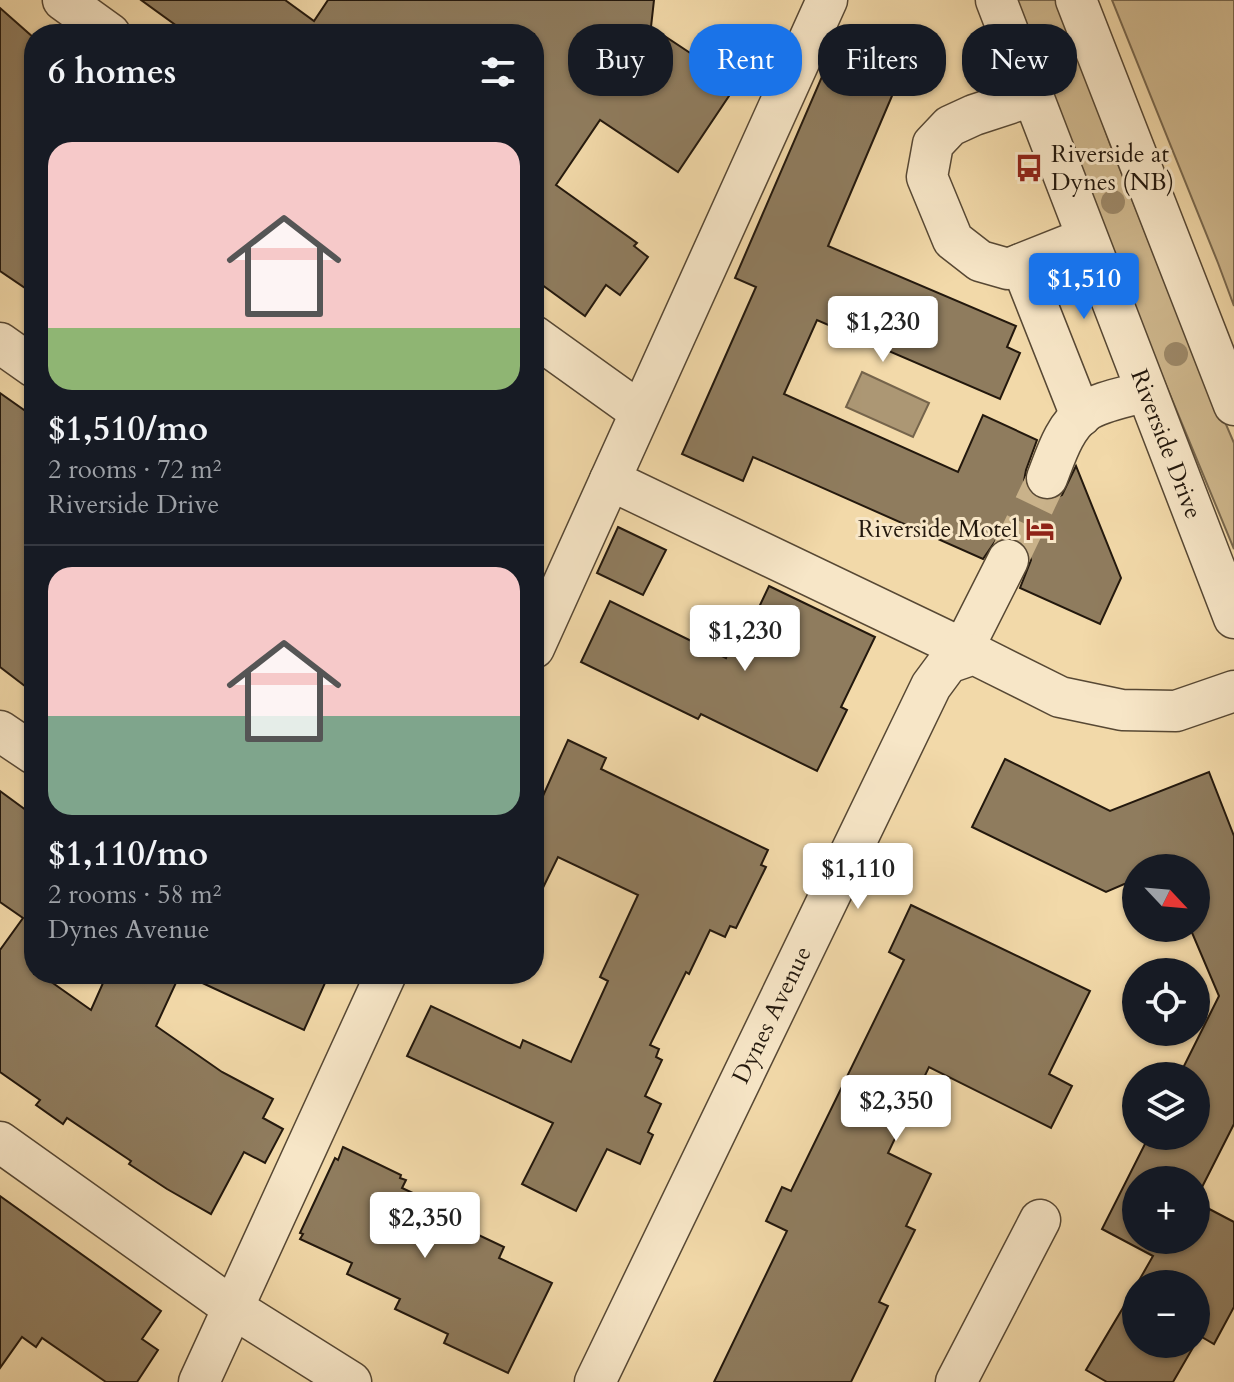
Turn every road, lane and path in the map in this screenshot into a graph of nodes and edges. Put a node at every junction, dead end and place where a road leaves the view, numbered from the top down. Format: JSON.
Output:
{"nodes":[{"id":1,"x":63,"y":0,"type":"edge"},
{"id":2,"x":827,"y":0,"type":"edge"},
{"id":3,"x":996,"y":0,"type":"edge"},
{"id":4,"x":1076,"y":0,"type":"edge"},
{"id":5,"x":96,"y":24,"type":"edge"},
{"id":6,"x":1005,"y":24,"type":"edge"},
{"id":7,"x":1032,"y":96,"type":"joint"},
{"id":8,"x":1086,"y":238,"type":"junction"},
{"id":9,"x":1021,"y":264,"type":"junction"},
{"id":10,"x":0,"y":343,"type":"edge"},
{"id":11,"x":544,"y":343,"type":"edge"},
{"id":12,"x":24,"y":360,"type":"edge"},
{"id":13,"x":1146,"y":391,"type":"junction"},
{"id":14,"x":1234,"y":405,"type":"edge"},
{"id":15,"x":640,"y":412,"type":"junction"},
{"id":16,"x":1081,"y":416,"type":"junction"},
{"id":17,"x":1047,"y":478,"type":"tunnel mouth"},
{"id":18,"x":610,"y":480,"type":"junction"},
{"id":19,"x":1008,"y":560,"type":"tunnel mouth"},
{"id":20,"x":1234,"y":618,"type":"edge"},
{"id":21,"x":544,"y":626,"type":"edge"},
{"id":22,"x":968,"y":652,"type":"junction"},
{"id":23,"x":1234,"y":691,"type":"edge"},
{"id":24,"x":0,"y":731,"type":"edge"},
{"id":25,"x":24,"y":747,"type":"edge"},
{"id":26,"x":381,"y":984,"type":"edge"},
{"id":27,"x":0,"y":1142,"type":"edge"},
{"id":28,"x":1040,"y":1220,"type":"dead end"},
{"id":29,"x":233,"y":1308,"type":"junction"},
{"id":30,"x":199,"y":1382,"type":"edge"},
{"id":31,"x":351,"y":1382,"type":"edge"},
{"id":32,"x":595,"y":1382,"type":"edge"},
{"id":33,"x":956,"y":1382,"type":"edge"}],
"edges":[{"from":1,"to":5,"type":"street"},
{"from":2,"to":15,"type":"street"},
{"from":3,"to":6,"type":"street","name":"Riverside Drive"},
{"from":4,"to":14,"type":"street"},
{"from":7,"to":8,"type":"street","name":"Riverside Drive"},
{"from":7,"to":9,"type":"street"},
{"from":8,"to":9,"type":"street"},
{"from":8,"to":13,"type":"street","name":"Riverside Drive"},
{"from":9,"to":16,"type":"street"},
{"from":10,"to":12,"type":"street"},
{"from":11,"to":15,"type":"street"},
{"from":13,"to":16,"type":"street"},
{"from":13,"to":20,"type":"street","name":"Riverside Drive"},
{"from":15,"to":18,"type":"street"},
{"from":16,"to":17,"type":"street"},
{"from":18,"to":21,"type":"street"},
{"from":18,"to":22,"type":"street"},
{"from":19,"to":22,"type":"street"},
{"from":22,"to":23,"type":"street"},
{"from":22,"to":32,"type":"street","name":"Dynes Avenue"},
{"from":24,"to":25,"type":"street"},
{"from":26,"to":29,"type":"street"},
{"from":27,"to":29,"type":"street"},
{"from":28,"to":33,"type":"street"},
{"from":29,"to":30,"type":"street"},
{"from":29,"to":31,"type":"street"}]}
